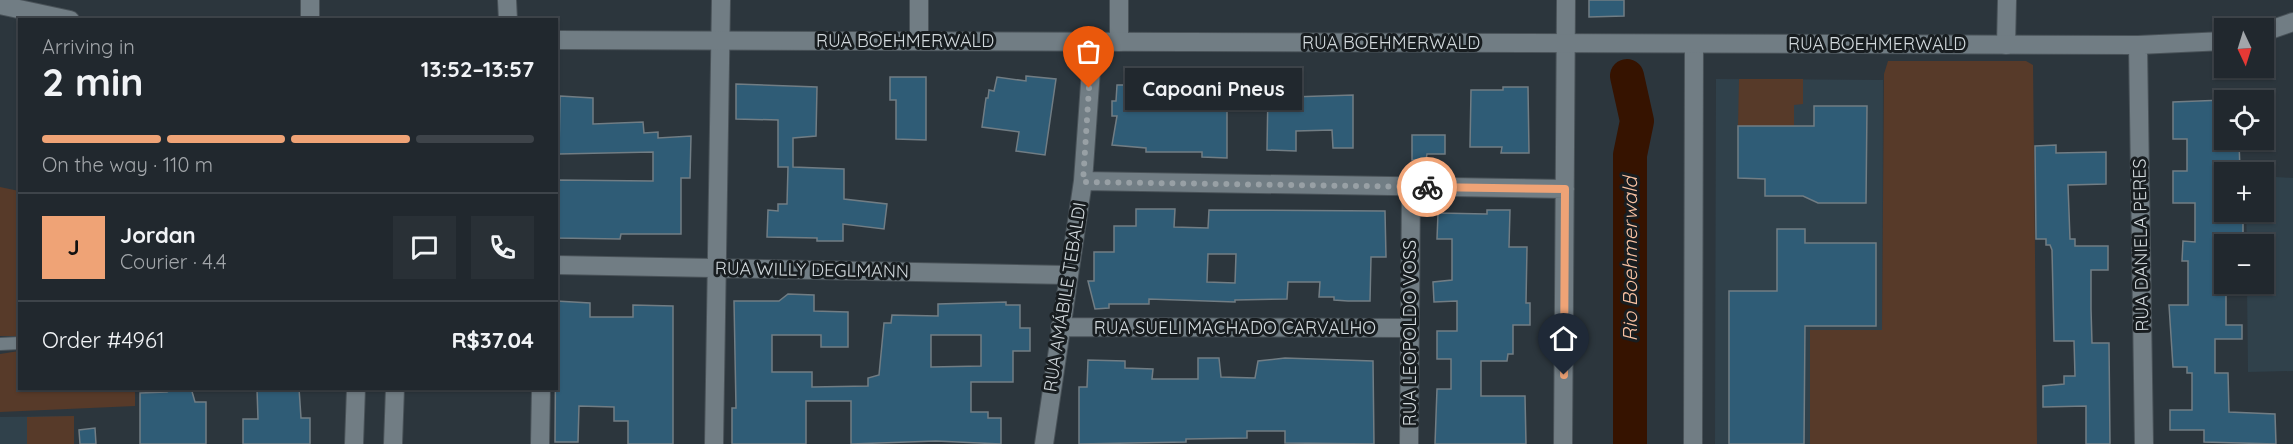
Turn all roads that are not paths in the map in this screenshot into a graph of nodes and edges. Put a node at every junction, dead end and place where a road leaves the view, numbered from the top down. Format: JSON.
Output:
{"nodes":[{"id":1,"x":310,"y":0,"type":"edge"},
{"id":2,"x":507,"y":0,"type":"edge"},
{"id":3,"x":721,"y":0,"type":"edge"},
{"id":4,"x":919,"y":0,"type":"edge"},
{"id":5,"x":1119,"y":0,"type":"edge"},
{"id":6,"x":1566,"y":0,"type":"edge"},
{"id":7,"x":2007,"y":0,"type":"edge"},
{"id":8,"x":0,"y":5,"type":"edge"},
{"id":9,"x":61,"y":18,"type":"edge"},
{"id":10,"x":310,"y":18,"type":"edge"},
{"id":11,"x":507,"y":18,"type":"edge"},
{"id":12,"x":2293,"y":22,"type":"edge"},
{"id":13,"x":2274,"y":29,"type":"edge"},
{"id":14,"x":558,"y":40,"type":"edge"},
{"id":15,"x":721,"y":41,"type":"junction"},
{"id":16,"x":920,"y":41,"type":"junction"},
{"id":17,"x":2214,"y":41,"type":"edge"},
{"id":18,"x":1092,"y":42,"type":"junction"},
{"id":19,"x":1119,"y":42,"type":"junction"},
{"id":20,"x":1566,"y":44,"type":"junction"},
{"id":21,"x":1694,"y":44,"type":"junction"},
{"id":22,"x":2006,"y":45,"type":"junction"},
{"id":23,"x":2138,"y":45,"type":"junction"},
{"id":24,"x":1083,"y":182,"type":"junction"},
{"id":25,"x":1411,"y":187,"type":"junction"},
{"id":26,"x":1565,"y":189,"type":"junction"},
{"id":27,"x":558,"y":266,"type":"edge"},
{"id":28,"x":717,"y":268,"type":"junction"},
{"id":29,"x":1067,"y":274,"type":"junction"},
{"id":30,"x":1060,"y":327,"type":"junction"},
{"id":31,"x":1410,"y":328,"type":"junction"},
{"id":32,"x":18,"y":343,"type":"edge"},
{"id":33,"x":0,"y":344,"type":"edge"},
{"id":34,"x":356,"y":390,"type":"edge"},
{"id":35,"x":395,"y":390,"type":"edge"},
{"id":36,"x":541,"y":390,"type":"edge"},
{"id":37,"x":354,"y":444,"type":"edge"},
{"id":38,"x":393,"y":444,"type":"edge"},
{"id":39,"x":540,"y":444,"type":"edge"},
{"id":40,"x":714,"y":444,"type":"edge"},
{"id":41,"x":1044,"y":444,"type":"edge"},
{"id":42,"x":1409,"y":444,"type":"edge"},
{"id":43,"x":1563,"y":444,"type":"edge"},
{"id":44,"x":1693,"y":444,"type":"edge"},
{"id":45,"x":2144,"y":444,"type":"edge"}],
"edges":[{"from":1,"to":10,"type":"street"},
{"from":2,"to":11,"type":"street"},
{"from":3,"to":15,"type":"street"},
{"from":4,"to":16,"type":"street"},
{"from":5,"to":19,"type":"street"},
{"from":6,"to":20,"type":"street"},
{"from":7,"to":22,"type":"street"},
{"from":8,"to":9,"type":"street"},
{"from":12,"to":13,"type":"street"},
{"from":14,"to":15,"type":"street","name":"RUA BOEHMERWALD"},
{"from":15,"to":16,"type":"street","name":"RUA BOEHMERWALD"},
{"from":15,"to":28,"type":"street"},
{"from":16,"to":18,"type":"street","name":"RUA BOEHMERWALD"},
{"from":17,"to":23,"type":"street","name":"RUA BOEHMERWALD"},
{"from":18,"to":19,"type":"street","name":"RUA BOEHMERWALD"},
{"from":18,"to":24,"type":"street","name":"RUA AMÁBILE TEBALDI"},
{"from":19,"to":20,"type":"street","name":"RUA BOEHMERWALD"},
{"from":20,"to":21,"type":"street","name":"RUA BOEHMERWALD"},
{"from":20,"to":26,"type":"street"},
{"from":21,"to":22,"type":"street","name":"RUA BOEHMERWALD"},
{"from":21,"to":44,"type":"street"},
{"from":22,"to":23,"type":"street","name":"RUA BOEHMERWALD"},
{"from":23,"to":45,"type":"street","name":"RUA DANIELA PERES"},
{"from":24,"to":25,"type":"street"},
{"from":24,"to":29,"type":"street","name":"RUA AMÁBILE TEBALDI"},
{"from":25,"to":26,"type":"street"},
{"from":25,"to":31,"type":"street","name":"RUA LEOPOLDO VOSS"},
{"from":26,"to":43,"type":"street"},
{"from":27,"to":28,"type":"street","name":"RUA WILLY DEGLMANN"},
{"from":28,"to":29,"type":"street","name":"RUA WILLY DEGLMANN"},
{"from":28,"to":40,"type":"street"},
{"from":29,"to":30,"type":"street","name":"RUA AMÁBILE TEBALDI"},
{"from":30,"to":31,"type":"street","name":"RUA SUELI MACHADO CARVALHO"},
{"from":30,"to":41,"type":"street","name":"RUA AMÁBILE TEBALDI"},
{"from":31,"to":42,"type":"street","name":"RUA LEOPOLDO VOSS"},
{"from":32,"to":33,"type":"lane"},
{"from":34,"to":37,"type":"street"},
{"from":35,"to":38,"type":"street"},
{"from":36,"to":39,"type":"street"}]}
